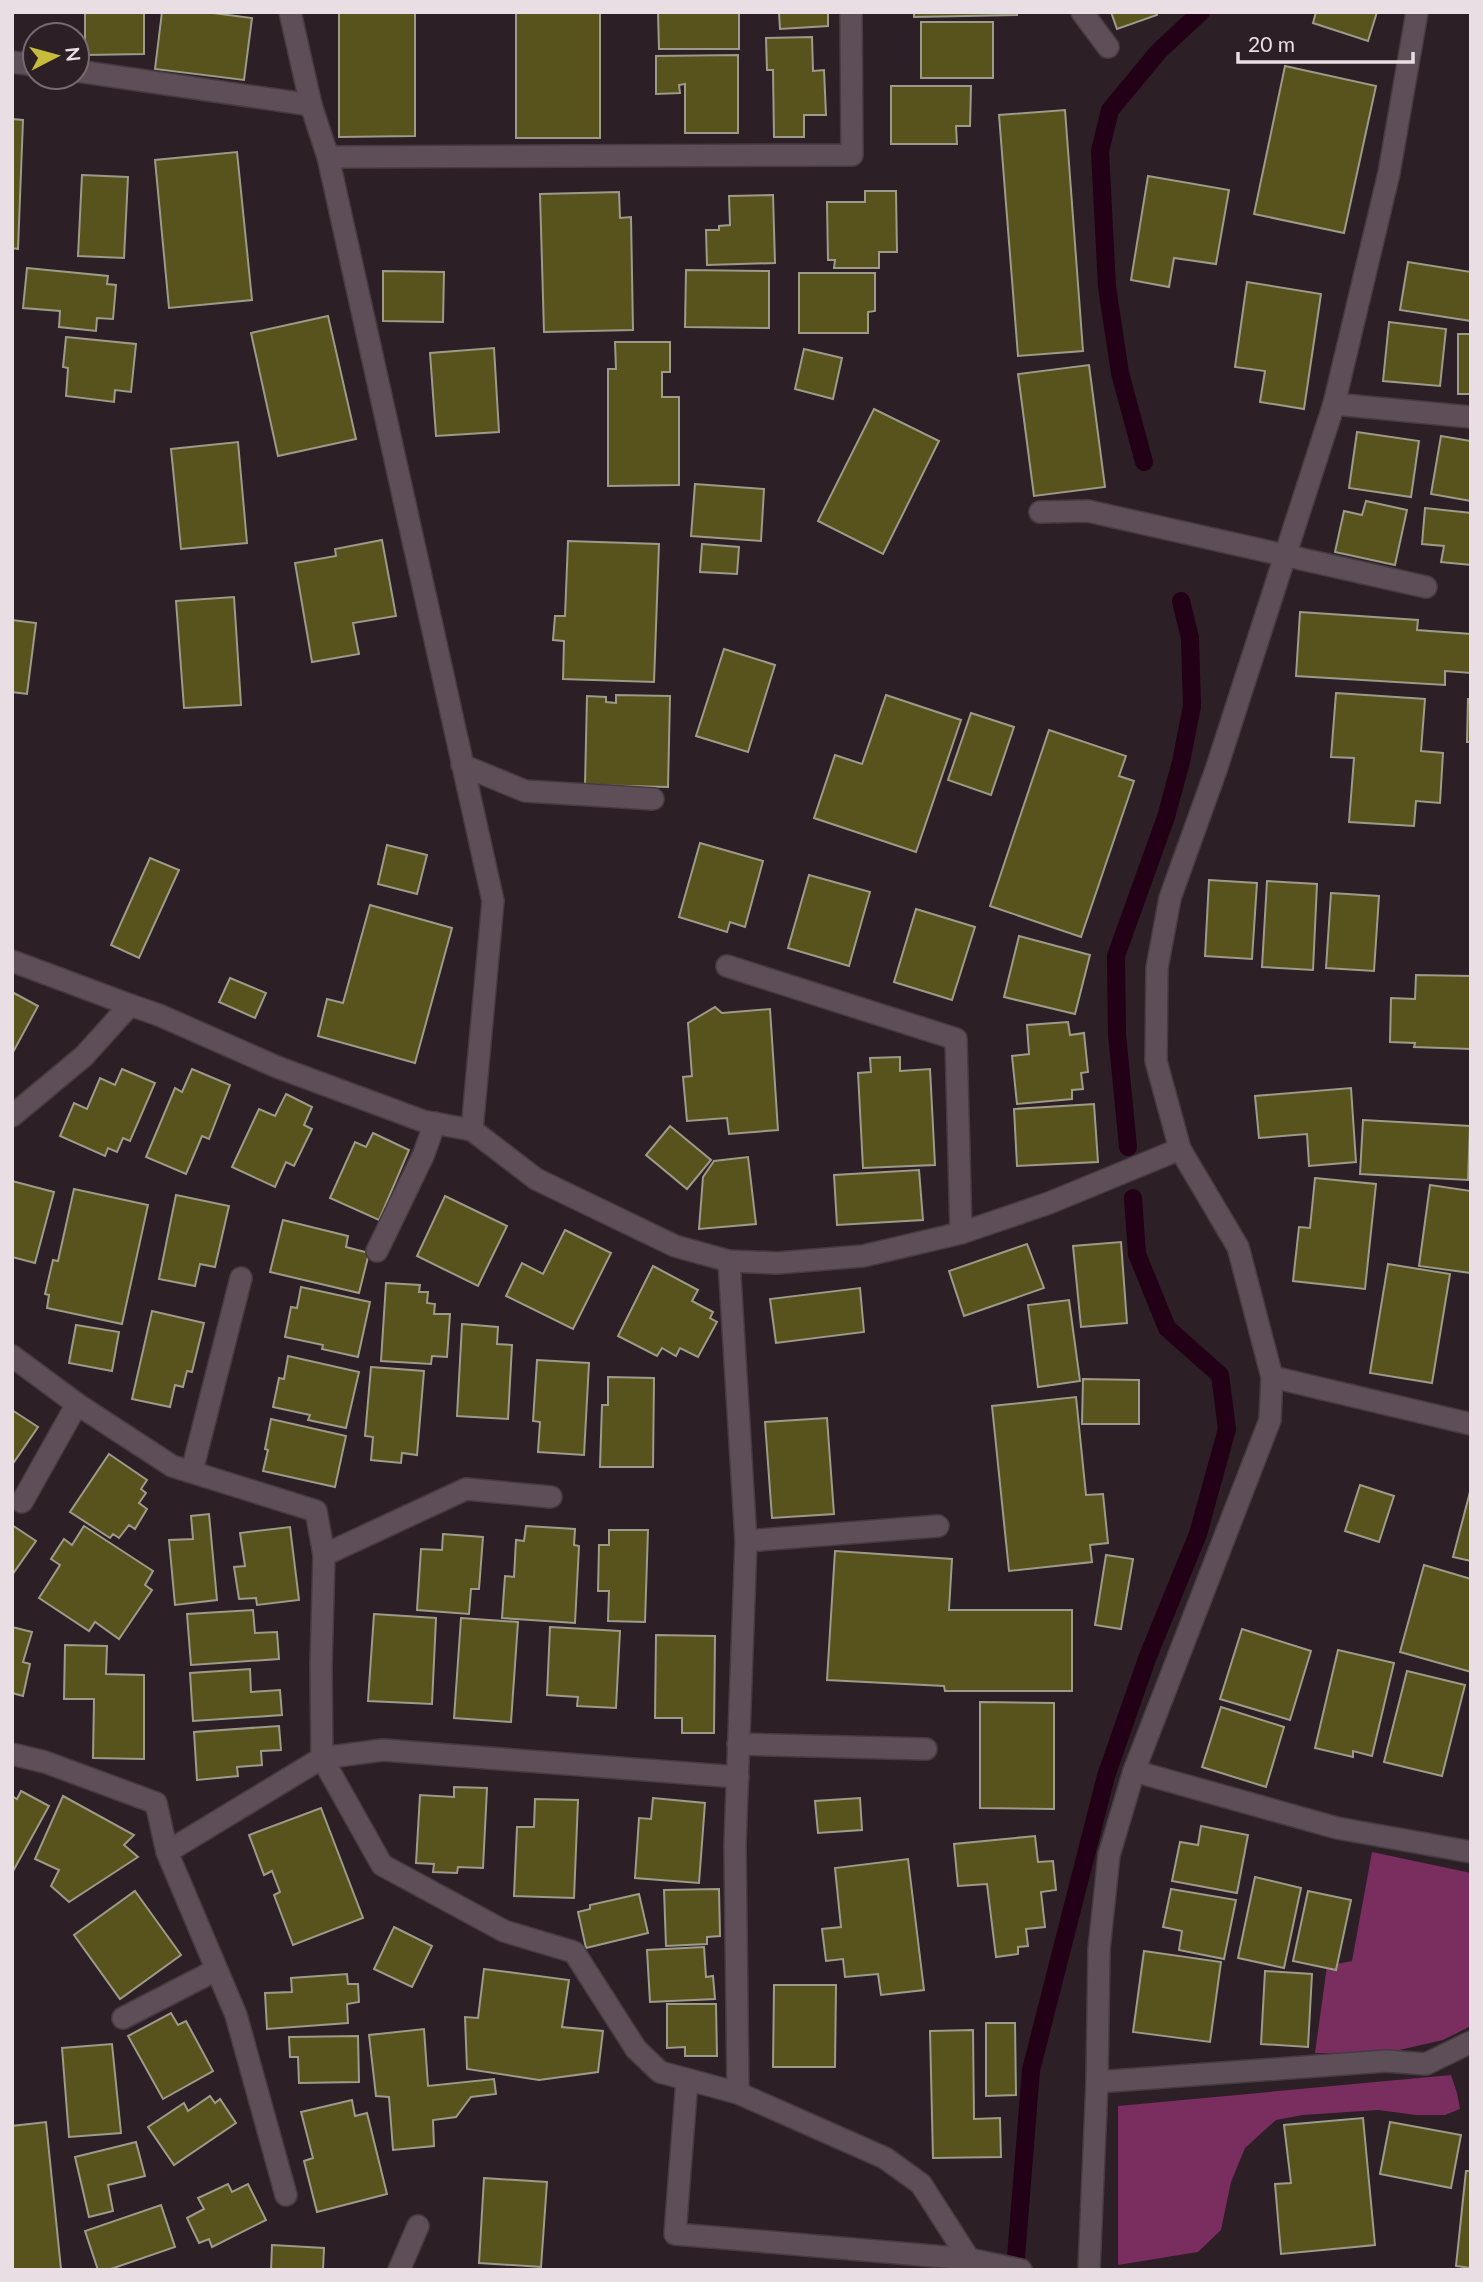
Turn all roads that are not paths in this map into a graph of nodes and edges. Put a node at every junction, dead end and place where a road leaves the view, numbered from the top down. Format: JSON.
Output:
{"nodes":[{"id":1,"x":290,"y":12,"type":"edge"},
{"id":2,"x":851,"y":12,"type":"edge"},
{"id":3,"x":1083,"y":12,"type":"edge"},
{"id":4,"x":1417,"y":12,"type":"edge"},
{"id":5,"x":1108,"y":47,"type":"dead end"},
{"id":6,"x":91,"y":73,"type":"edge"},
{"id":7,"x":311,"y":105,"type":"junction"},
{"id":8,"x":328,"y":157,"type":"junction"},
{"id":9,"x":1334,"y":404,"type":"junction"},
{"id":10,"x":1471,"y":417,"type":"edge"},
{"id":11,"x":1040,"y":512,"type":"dead end"},
{"id":12,"x":1286,"y":557,"type":"junction"},
{"id":13,"x":1426,"y":587,"type":"dead end"},
{"id":14,"x":462,"y":765,"type":"junction"},
{"id":15,"x":653,"y":799,"type":"dead end"},
{"id":16,"x":12,"y":961,"type":"edge"},
{"id":17,"x":727,"y":966,"type":"dead end"},
{"id":18,"x":130,"y":1005,"type":"junction"},
{"id":19,"x":12,"y":1116,"type":"edge"},
{"id":20,"x":435,"y":1123,"type":"junction"},
{"id":21,"x":472,"y":1130,"type":"junction"},
{"id":22,"x":1180,"y":1149,"type":"junction"},
{"id":23,"x":961,"y":1233,"type":"junction"},
{"id":24,"x":377,"y":1251,"type":"dead end"},
{"id":25,"x":729,"y":1261,"type":"junction"},
{"id":26,"x":241,"y":1278,"type":"dead end"},
{"id":27,"x":12,"y":1356,"type":"edge"},
{"id":28,"x":1272,"y":1377,"type":"junction"},
{"id":29,"x":77,"y":1404,"type":"junction"},
{"id":30,"x":1471,"y":1424,"type":"edge"},
{"id":31,"x":192,"y":1471,"type":"junction"},
{"id":32,"x":551,"y":1497,"type":"dead end"},
{"id":33,"x":22,"y":1502,"type":"dead end"},
{"id":34,"x":938,"y":1526,"type":"dead end"},
{"id":35,"x":746,"y":1541,"type":"junction"},
{"id":36,"x":324,"y":1555,"type":"junction"},
{"id":37,"x":738,"y":1744,"type":"junction"},
{"id":38,"x":926,"y":1749,"type":"dead end"},
{"id":39,"x":12,"y":1754,"type":"edge"},
{"id":40,"x":323,"y":1758,"type":"junction"},
{"id":41,"x":1134,"y":1770,"type":"junction"},
{"id":42,"x":738,"y":1777,"type":"junction"},
{"id":43,"x":167,"y":1852,"type":"junction"},
{"id":44,"x":1471,"y":1852,"type":"edge"},
{"id":45,"x":216,"y":1970,"type":"junction"},
{"id":46,"x":123,"y":2018,"type":"dead end"},
{"id":47,"x":1471,"y":2042,"type":"edge"},
{"id":48,"x":687,"y":2080,"type":"junction"},
{"id":49,"x":1097,"y":2082,"type":"junction"},
{"id":50,"x":738,"y":2093,"type":"junction"},
{"id":51,"x":286,"y":2195,"type":"dead end"},
{"id":52,"x":418,"y":2227,"type":"dead end"},
{"id":53,"x":966,"y":2264,"type":"edge"},
{"id":54,"x":1012,"y":2268,"type":"edge"},
{"id":55,"x":399,"y":2270,"type":"edge"},
{"id":56,"x":1089,"y":2270,"type":"edge"}],
"edges":[{"from":1,"to":7,"type":"street"},
{"from":2,"to":8,"type":"street"},
{"from":3,"to":5,"type":"street"},
{"from":4,"to":9,"type":"street"},
{"from":6,"to":7,"type":"street"},
{"from":7,"to":8,"type":"street"},
{"from":8,"to":14,"type":"street"},
{"from":9,"to":10,"type":"street"},
{"from":9,"to":12,"type":"street"},
{"from":11,"to":12,"type":"street"},
{"from":12,"to":13,"type":"street"},
{"from":12,"to":22,"type":"street"},
{"from":14,"to":15,"type":"street"},
{"from":14,"to":21,"type":"street"},
{"from":16,"to":18,"type":"street"},
{"from":17,"to":23,"type":"street"},
{"from":18,"to":19,"type":"street"},
{"from":18,"to":20,"type":"street"},
{"from":20,"to":21,"type":"street"},
{"from":20,"to":24,"type":"street"},
{"from":21,"to":25,"type":"street"},
{"from":22,"to":23,"type":"street"},
{"from":22,"to":28,"type":"street"},
{"from":23,"to":25,"type":"street"},
{"from":25,"to":35,"type":"street"},
{"from":26,"to":31,"type":"street"},
{"from":27,"to":29,"type":"street"},
{"from":28,"to":30,"type":"street"},
{"from":28,"to":41,"type":"street"},
{"from":29,"to":31,"type":"street"},
{"from":29,"to":33,"type":"street"},
{"from":31,"to":36,"type":"street"},
{"from":32,"to":36,"type":"street"},
{"from":34,"to":35,"type":"street"},
{"from":35,"to":37,"type":"street"},
{"from":36,"to":40,"type":"street"},
{"from":37,"to":38,"type":"street"},
{"from":37,"to":42,"type":"street"},
{"from":39,"to":43,"type":"street"},
{"from":40,"to":42,"type":"street"},
{"from":40,"to":43,"type":"street"},
{"from":40,"to":48,"type":"street"},
{"from":41,"to":44,"type":"street"},
{"from":41,"to":49,"type":"street"},
{"from":42,"to":50,"type":"street"},
{"from":43,"to":45,"type":"street"},
{"from":45,"to":46,"type":"street"},
{"from":45,"to":51,"type":"street"},
{"from":47,"to":49,"type":"street"},
{"from":48,"to":50,"type":"street"},
{"from":48,"to":53,"type":"street"},
{"from":49,"to":56,"type":"street"},
{"from":50,"to":53,"type":"street"},
{"from":52,"to":55,"type":"street"},
{"from":53,"to":54,"type":"street"}]}
